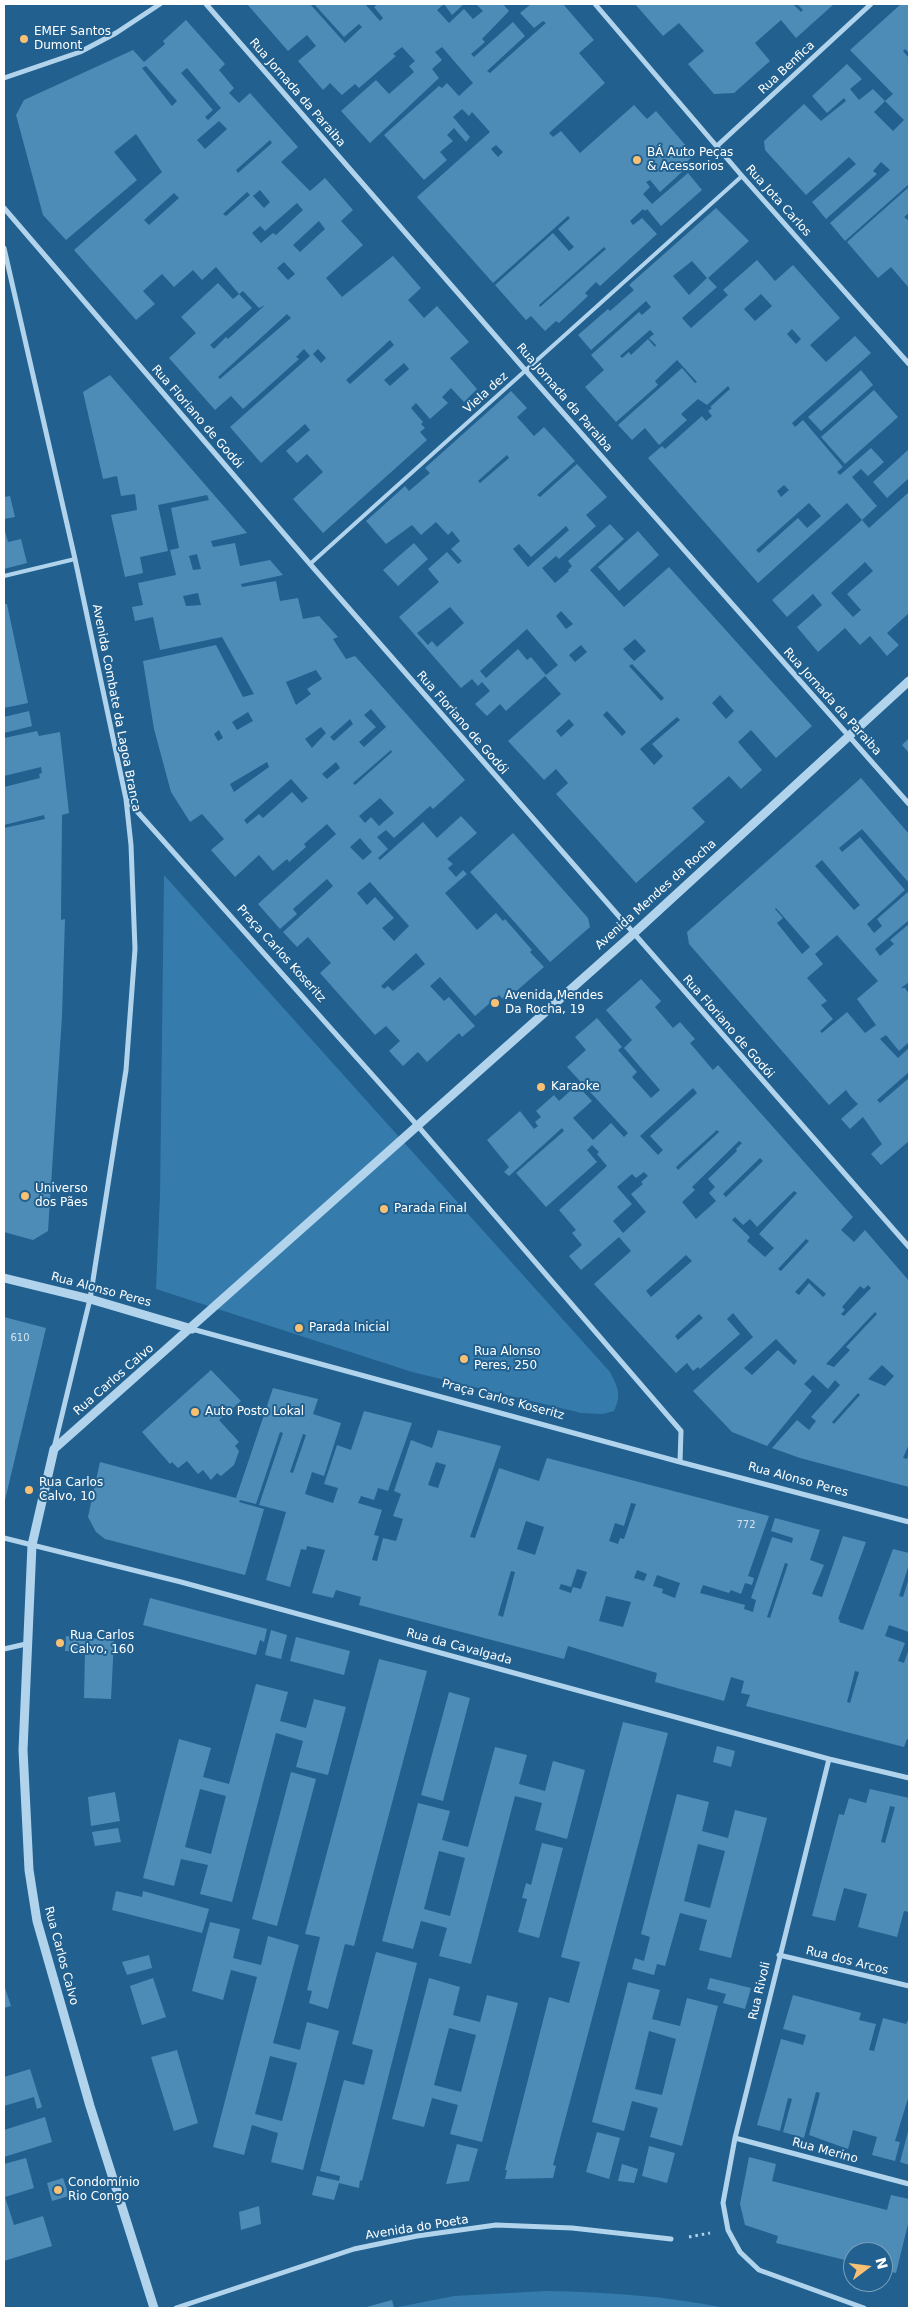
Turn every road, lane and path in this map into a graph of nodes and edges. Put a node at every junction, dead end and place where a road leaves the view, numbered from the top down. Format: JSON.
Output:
{"nodes":[{"id":1,"x":160,"y":4,"type":"edge"},
{"id":2,"x":206,"y":4,"type":"edge"},
{"id":3,"x":595,"y":4,"type":"edge"},
{"id":4,"x":871,"y":4,"type":"edge"},
{"id":5,"x":4,"y":78,"type":"edge"},
{"id":6,"x":717,"y":146,"type":"junction"},
{"id":7,"x":742,"y":176,"type":"junction"},
{"id":8,"x":4,"y":208,"type":"edge"},
{"id":9,"x":4,"y":248,"type":"edge"},
{"id":10,"x":909,"y":364,"type":"edge"},
{"id":11,"x":526,"y":371,"type":"junction"},
{"id":12,"x":75,"y":559,"type":"junction"},
{"id":13,"x":310,"y":564,"type":"junction"},
{"id":14,"x":4,"y":576,"type":"edge"},
{"id":15,"x":909,"y":681,"type":"edge"},
{"id":16,"x":848,"y":736,"type":"junction"},
{"id":17,"x":126,"y":799,"type":"junction"},
{"id":18,"x":909,"y":804,"type":"edge"},
{"id":19,"x":633,"y":934,"type":"junction"},
{"id":20,"x":417,"y":1125,"type":"junction"},
{"id":21,"x":909,"y":1247,"type":"edge"},
{"id":22,"x":4,"y":1278,"type":"edge"},
{"id":23,"x":90,"y":1299,"type":"junction"},
{"id":24,"x":192,"y":1329,"type":"junction"},
{"id":25,"x":54,"y":1449,"type":"junction"},
{"id":26,"x":680,"y":1462,"type":"junction"},
{"id":27,"x":909,"y":1522,"type":"edge"},
{"id":28,"x":4,"y":1538,"type":"edge"},
{"id":29,"x":32,"y":1545,"type":"junction"},
{"id":30,"x":26,"y":1644,"type":"junction"},
{"id":31,"x":4,"y":1649,"type":"edge"},
{"id":32,"x":829,"y":1759,"type":"junction"},
{"id":33,"x":909,"y":1778,"type":"edge"},
{"id":34,"x":779,"y":1955,"type":"junction"},
{"id":35,"x":909,"y":1986,"type":"edge"},
{"id":36,"x":735,"y":2138,"type":"junction"},
{"id":37,"x":909,"y":2184,"type":"edge"},
{"id":38,"x":728,"y":2230,"type":"junction"},
{"id":39,"x":671,"y":2240,"type":"joint"},
{"id":40,"x":154,"y":2308,"type":"edge"},
{"id":41,"x":176,"y":2308,"type":"edge"},
{"id":42,"x":864,"y":2308,"type":"edge"}],
"edges":[{"from":1,"to":5,"type":"street"},
{"from":2,"to":11,"type":"street","name":"Rua Jornada da Paraiba"},
{"from":3,"to":6,"type":"street","name":"Rua Jota Carlos"},
{"from":4,"to":6,"type":"street","name":"Rua Benfica"},
{"from":6,"to":7,"type":"street","name":"Rua Jota Carlos"},
{"from":7,"to":10,"type":"street","name":"Rua Jota Carlos"},
{"from":7,"to":11,"type":"lane","name":"Viela dez"},
{"from":8,"to":13,"type":"street","name":"Rua Floriano de Godói"},
{"from":9,"to":12,"type":"street","name":"Avenida Combate da Lagoa Branca"},
{"from":11,"to":13,"type":"lane","name":"Viela dez"},
{"from":11,"to":16,"type":"street","name":"Rua Jornada da Paraiba"},
{"from":12,"to":14,"type":"lane"},
{"from":12,"to":17,"type":"street","name":"Avenida Combate da Lagoa Branca"},
{"from":13,"to":19,"type":"street","name":"Rua Floriano de Godói"},
{"from":15,"to":16,"type":"street","name":"Avenida Mendes da Rocha"},
{"from":16,"to":18,"type":"street","name":"Rua Jornada da Paraiba"},
{"from":16,"to":19,"type":"street","name":"Avenida Mendes da Rocha"},
{"from":17,"to":20,"type":"street","name":"Praça Carlos Koseritz"},
{"from":17,"to":23,"type":"street","name":"Avenida Combate da Lagoa Branca"},
{"from":19,"to":20,"type":"street","name":"Avenida Mendes da Rocha"},
{"from":19,"to":21,"type":"street","name":"Rua Floriano de Godói"},
{"from":20,"to":24,"type":"street"},
{"from":20,"to":26,"type":"street","name":"Praça Carlos Koseritz"},
{"from":22,"to":23,"type":"street","name":"Rua Alonso Peres"},
{"from":23,"to":24,"type":"street","name":"Rua Alonso Peres"},
{"from":23,"to":25,"type":"street","name":"Rua Carlos Calvo"},
{"from":24,"to":25,"type":"street","name":"Rua Carlos Calvo"},
{"from":24,"to":26,"type":"street","name":"Praça Carlos Koseritz"},
{"from":25,"to":29,"type":"street","name":"Rua Carlos Calvo"},
{"from":26,"to":27,"type":"street","name":"Rua Alonso Peres"},
{"from":28,"to":29,"type":"street","name":"Rua da Cavalgada"},
{"from":29,"to":30,"type":"street","name":"Rua Carlos Calvo"},
{"from":29,"to":32,"type":"street","name":"Rua da Cavalgada"},
{"from":30,"to":31,"type":"street"},
{"from":30,"to":40,"type":"street","name":"Rua Carlos Calvo"},
{"from":32,"to":33,"type":"street","name":"Rua da Cavalgada"},
{"from":32,"to":34,"type":"street","name":"Rua Rivoli"},
{"from":34,"to":35,"type":"street","name":"Rua dos Arcos"},
{"from":34,"to":36,"type":"street","name":"Rua Rivoli"},
{"from":36,"to":37,"type":"street","name":"Rua Merino"},
{"from":36,"to":38,"type":"street","name":"Rua Rivoli"},
{"from":38,"to":39,"type":"path"},
{"from":38,"to":42,"type":"street"},
{"from":39,"to":41,"type":"street","name":"Avenida do Poeta"}]}
